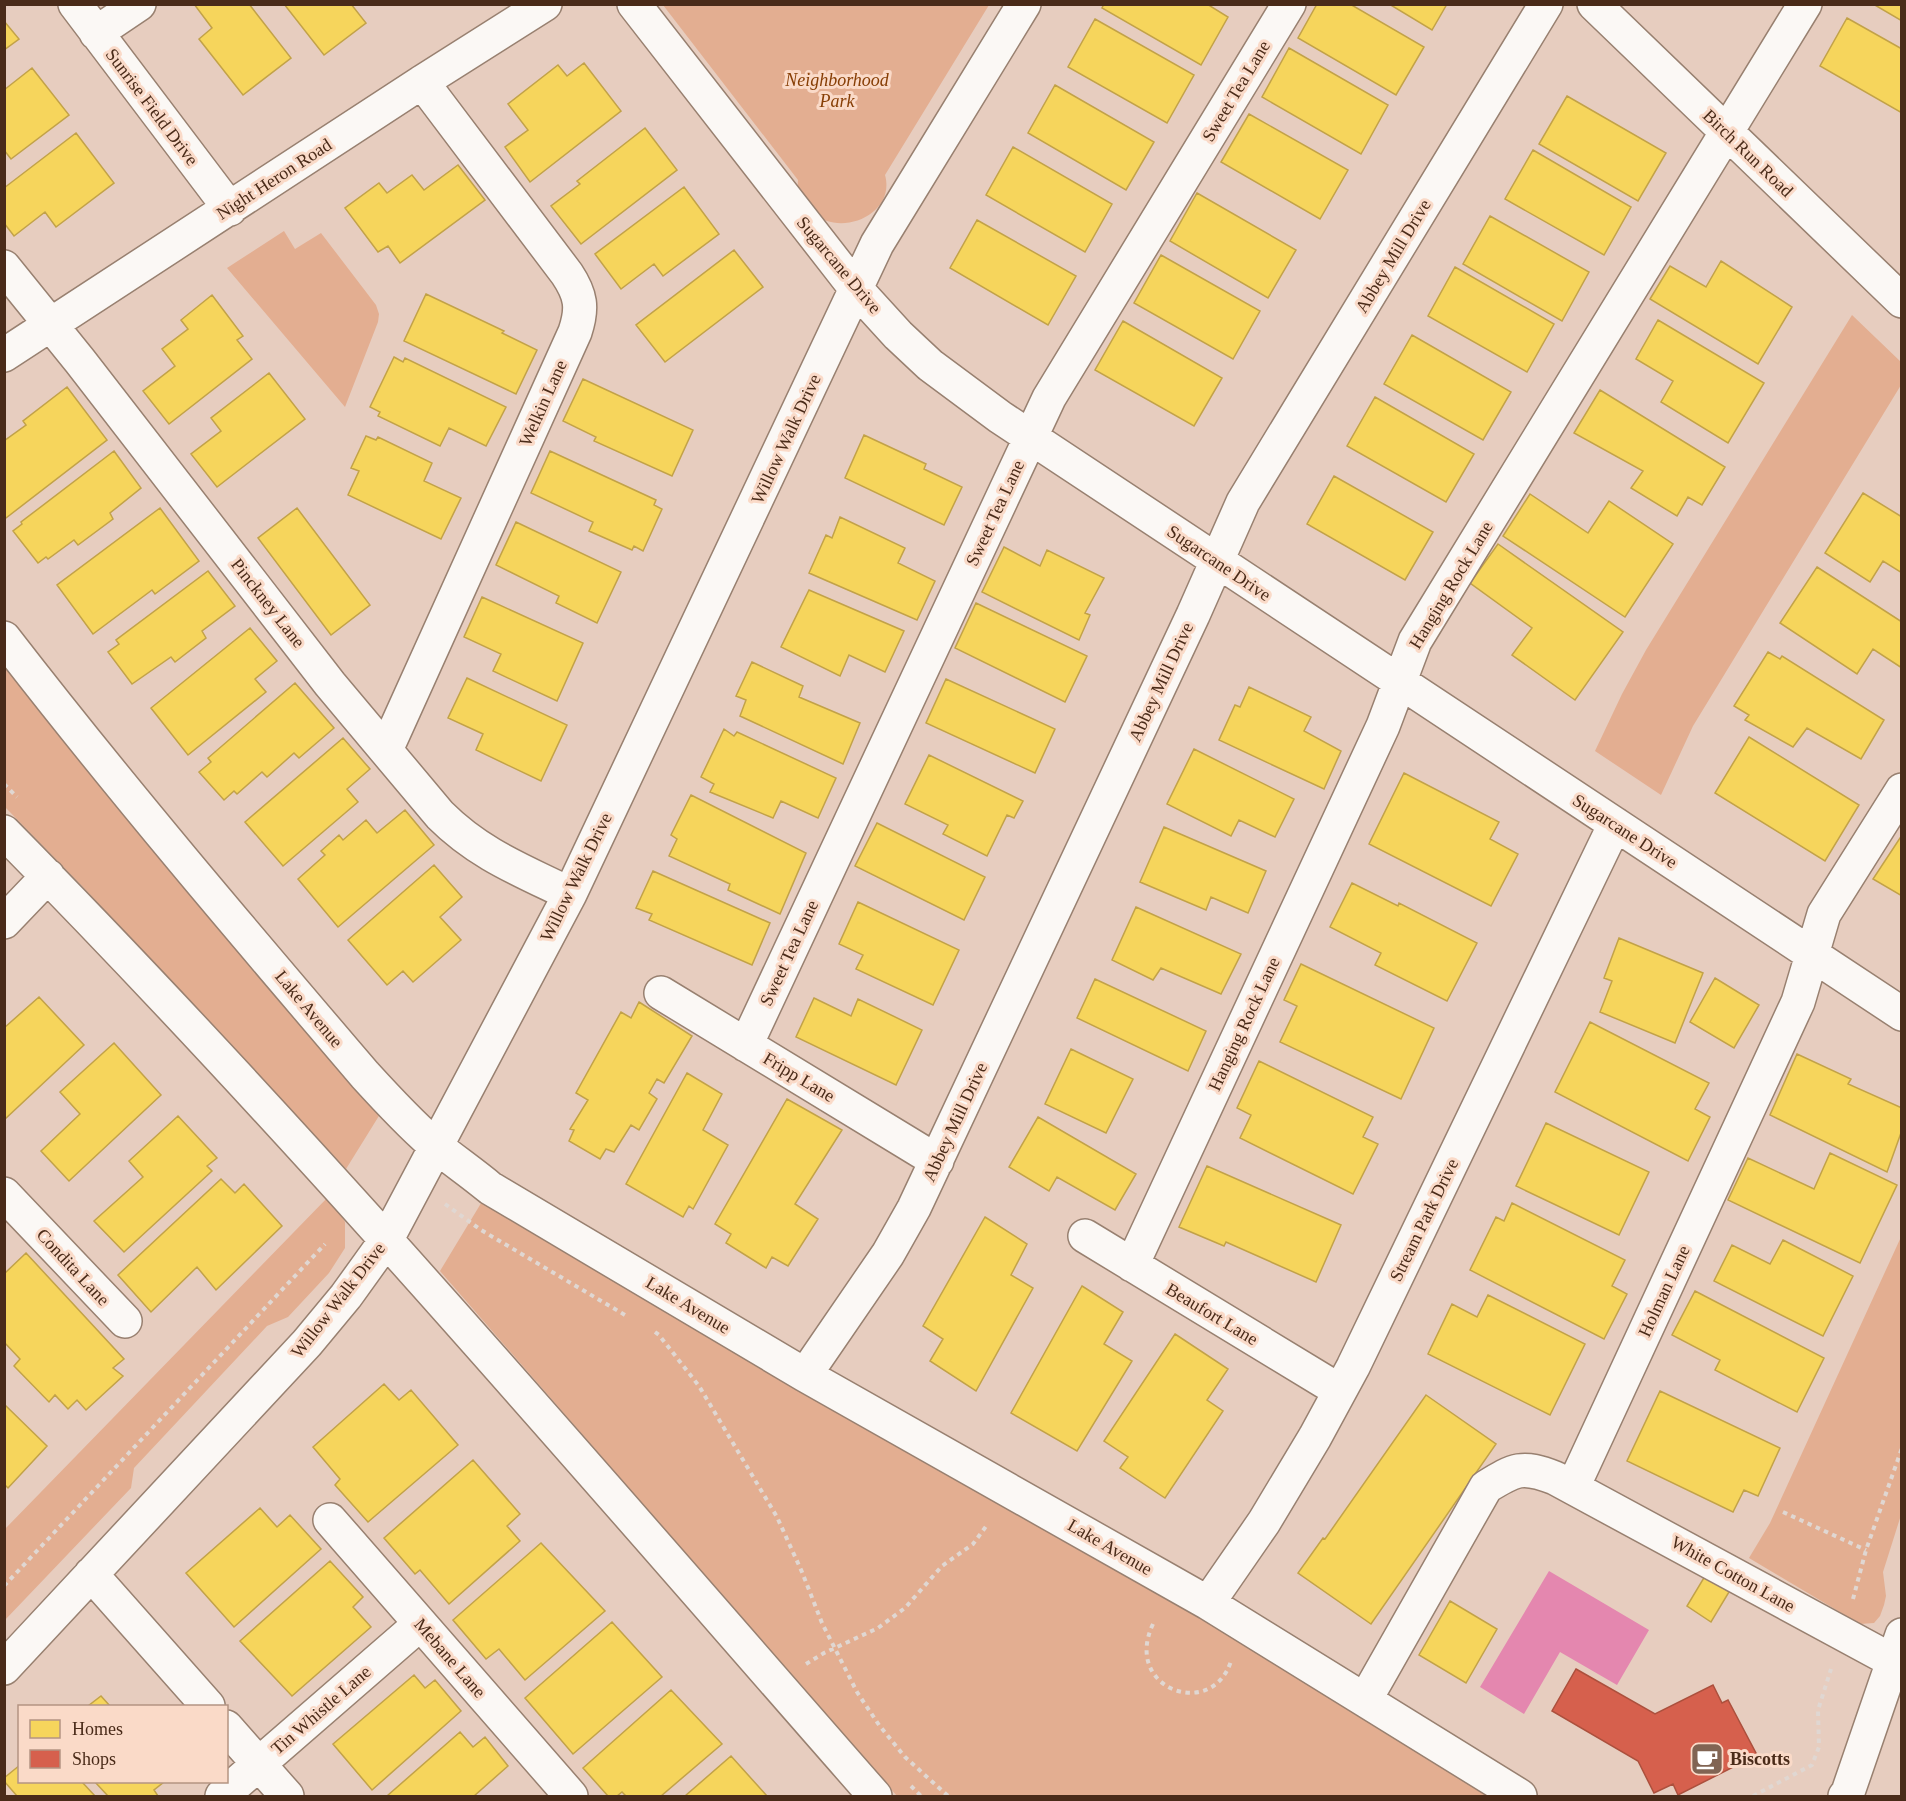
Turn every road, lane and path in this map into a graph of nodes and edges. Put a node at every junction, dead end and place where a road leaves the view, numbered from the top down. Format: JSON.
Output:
{"nodes":[{"id":1,"x":75,"y":4,"type":"edge"},
{"id":2,"x":138,"y":4,"type":"edge"},
{"id":3,"x":545,"y":4,"type":"edge"},
{"id":4,"x":634,"y":4,"type":"edge"},
{"id":5,"x":1024,"y":4,"type":"edge"},
{"id":6,"x":1289,"y":4,"type":"edge"},
{"id":7,"x":1546,"y":4,"type":"edge"},
{"id":8,"x":1593,"y":4,"type":"edge"},
{"id":9,"x":1805,"y":4,"type":"edge"},
{"id":10,"x":96,"y":33,"type":"junction"},
{"id":11,"x":422,"y":82,"type":"junction"},
{"id":12,"x":1727,"y":133,"type":"junction"},
{"id":13,"x":230,"y":209,"type":"junction"},
{"id":14,"x":4,"y":267,"type":"edge"},
{"id":15,"x":856,"y":289,"type":"junction"},
{"id":16,"x":1902,"y":302,"type":"edge"},
{"id":17,"x":51,"y":325,"type":"junction"},
{"id":18,"x":4,"y":355,"type":"edge"},
{"id":19,"x":1030,"y":438,"type":"junction"},
{"id":20,"x":1217,"y":561,"type":"junction"},
{"id":21,"x":4,"y":638,"type":"edge"},
{"id":22,"x":1399,"y":682,"type":"junction"},
{"id":23,"x":386,"y":750,"type":"junction"},
{"id":24,"x":1902,"y":790,"type":"edge"},
{"id":25,"x":1615,"y":824,"type":"junction"},
{"id":26,"x":4,"y":832,"type":"edge"},
{"id":27,"x":48,"y":876,"type":"junction"},
{"id":28,"x":570,"y":894,"type":"junction"},
{"id":29,"x":4,"y":922,"type":"edge"},
{"id":30,"x":1813,"y":955,"type":"junction"},
{"id":31,"x":661,"y":993,"type":"dead end"},
{"id":32,"x":1902,"y":1014,"type":"edge"},
{"id":33,"x":746,"y":1045,"type":"junction"},
{"id":34,"x":436,"y":1146,"type":"junction"},
{"id":35,"x":937,"y":1161,"type":"junction"},
{"id":36,"x":10,"y":1212,"type":"edge"},
{"id":37,"x":1085,"y":1236,"type":"dead end"},
{"id":38,"x":387,"y":1239,"type":"junction"},
{"id":39,"x":325,"y":1244,"type":"dead end"},
{"id":40,"x":1132,"y":1265,"type":"junction"},
{"id":41,"x":124,"y":1321,"type":"dead end"},
{"id":42,"x":659,"y":1335,"type":"dead end"},
{"id":43,"x":805,"y":1375,"type":"junction"},
{"id":44,"x":1340,"y":1390,"type":"junction"},
{"id":45,"x":1573,"y":1488,"type":"junction"},
{"id":46,"x":1783,"y":1512,"type":"dead end"},
{"id":47,"x":330,"y":1520,"type":"dead end"},
{"id":48,"x":987,"y":1525,"type":"dead end"},
{"id":49,"x":1866,"y":1550,"type":"dead end"},
{"id":50,"x":91,"y":1574,"type":"junction"},
{"id":51,"x":4,"y":1586,"type":"edge"},
{"id":52,"x":1208,"y":1603,"type":"junction"},
{"id":53,"x":420,"y":1624,"type":"junction"},
{"id":54,"x":1153,"y":1624,"type":"dead end"},
{"id":55,"x":834,"y":1648,"type":"junction"},
{"id":56,"x":1897,"y":1648,"type":"edge"},
{"id":57,"x":1234,"y":1652,"type":"dead end"},
{"id":58,"x":805,"y":1665,"type":"dead end"},
{"id":59,"x":4,"y":1668,"type":"edge"},
{"id":60,"x":1365,"y":1700,"type":"junction"},
{"id":61,"x":206,"y":1705,"type":"edge"},
{"id":62,"x":228,"y":1729,"type":"edge"},
{"id":63,"x":259,"y":1764,"type":"junction"},
{"id":64,"x":1812,"y":1765,"type":"dead end"},
{"id":65,"x":1848,"y":1796,"type":"edge"},
{"id":66,"x":222,"y":1797,"type":"edge"},
{"id":67,"x":287,"y":1797,"type":"edge"},
{"id":68,"x":571,"y":1797,"type":"edge"},
{"id":69,"x":875,"y":1797,"type":"edge"},
{"id":70,"x":948,"y":1797,"type":"edge"},
{"id":71,"x":1520,"y":1797,"type":"edge"},
{"id":72,"x":1753,"y":1797,"type":"edge"}],
"edges":[{"from":1,"to":10,"type":"street","name":"Sunrise Field Drive"},
{"from":2,"to":10,"type":"street"},
{"from":3,"to":11,"type":"street","name":"Night Heron Road"},
{"from":4,"to":15,"type":"street","name":"Sugarcane Drive"},
{"from":5,"to":15,"type":"street","name":"Willow Walk Drive"},
{"from":6,"to":19,"type":"street","name":"Sweet Tea Lane"},
{"from":7,"to":20,"type":"street","name":"Abbey Mill Drive"},
{"from":8,"to":12,"type":"street","name":"Birch Run Road"},
{"from":9,"to":12,"type":"street","name":"Hanging Rock Lane"},
{"from":10,"to":13,"type":"street","name":"Sunrise Field Drive"},
{"from":11,"to":13,"type":"street","name":"Night Heron Road"},
{"from":11,"to":23,"type":"street","name":"Welkin Lane"},
{"from":12,"to":16,"type":"street","name":"Birch Run Road"},
{"from":12,"to":22,"type":"street","name":"Hanging Rock Lane"},
{"from":13,"to":17,"type":"street","name":"Night Heron Road"},
{"from":14,"to":17,"type":"street","name":"Pinckney Lane"},
{"from":15,"to":19,"type":"street","name":"Sugarcane Drive"},
{"from":15,"to":28,"type":"street","name":"Willow Walk Drive"},
{"from":17,"to":18,"type":"street","name":"Night Heron Road"},
{"from":17,"to":23,"type":"street","name":"Pinckney Lane"},
{"from":19,"to":20,"type":"street","name":"Sugarcane Drive"},
{"from":19,"to":33,"type":"street","name":"Sweet Tea Lane"},
{"from":20,"to":22,"type":"street","name":"Sugarcane Drive"},
{"from":20,"to":35,"type":"street","name":"Abbey Mill Drive"},
{"from":21,"to":34,"type":"street","name":"Lake Avenue"},
{"from":22,"to":25,"type":"street","name":"Sugarcane Drive"},
{"from":22,"to":40,"type":"street","name":"Hanging Rock Lane"},
{"from":23,"to":28,"type":"street","name":"Pinckney Lane"},
{"from":24,"to":30,"type":"street","name":"Holman Lane"},
{"from":25,"to":30,"type":"street","name":"Sugarcane Drive"},
{"from":25,"to":44,"type":"street","name":"Stream Park Drive"},
{"from":26,"to":27,"type":"street"},
{"from":27,"to":29,"type":"street"},
{"from":27,"to":38,"type":"street"},
{"from":28,"to":34,"type":"street","name":"Willow Walk Drive"},
{"from":30,"to":32,"type":"street","name":"Sugarcane Drive"},
{"from":30,"to":45,"type":"street","name":"Holman Lane"},
{"from":31,"to":33,"type":"street","name":"Fripp Lane"},
{"from":33,"to":35,"type":"street","name":"Fripp Lane"},
{"from":34,"to":38,"type":"street","name":"Willow Walk Drive"},
{"from":34,"to":43,"type":"street","name":"Lake Avenue"},
{"from":35,"to":43,"type":"street","name":"Abbey Mill Drive"},
{"from":36,"to":41,"type":"street","name":"Condita Lane"},
{"from":37,"to":40,"type":"street","name":"Beaufort Lane"},
{"from":38,"to":50,"type":"street","name":"Willow Walk Drive"},
{"from":38,"to":69,"type":"street"},
{"from":39,"to":51,"type":"path"},
{"from":40,"to":44,"type":"street","name":"Beaufort Lane"},
{"from":42,"to":55,"type":"path"},
{"from":43,"to":52,"type":"street","name":"Lake Avenue"},
{"from":44,"to":52,"type":"street","name":"Stream Park Drive"},
{"from":45,"to":56,"type":"street","name":"White Cotton Lane"},
{"from":45,"to":60,"type":"street"},
{"from":46,"to":49,"type":"path"},
{"from":47,"to":53,"type":"street","name":"Mebane Lane"},
{"from":48,"to":55,"type":"path"},
{"from":50,"to":59,"type":"street","name":"Willow Walk Drive"},
{"from":50,"to":61,"type":"street"},
{"from":52,"to":60,"type":"street","name":"Lake Avenue"},
{"from":53,"to":63,"type":"street","name":"Tin Whistle Lane"},
{"from":53,"to":68,"type":"street","name":"Mebane Lane"},
{"from":54,"to":57,"type":"path"},
{"from":55,"to":58,"type":"path"},
{"from":55,"to":70,"type":"path"},
{"from":56,"to":65,"type":"street"},
{"from":60,"to":71,"type":"street","name":"Lake Avenue"},
{"from":62,"to":63,"type":"street"},
{"from":63,"to":66,"type":"street","name":"Tin Whistle Lane"},
{"from":63,"to":67,"type":"street"},
{"from":64,"to":72,"type":"path"}]}
